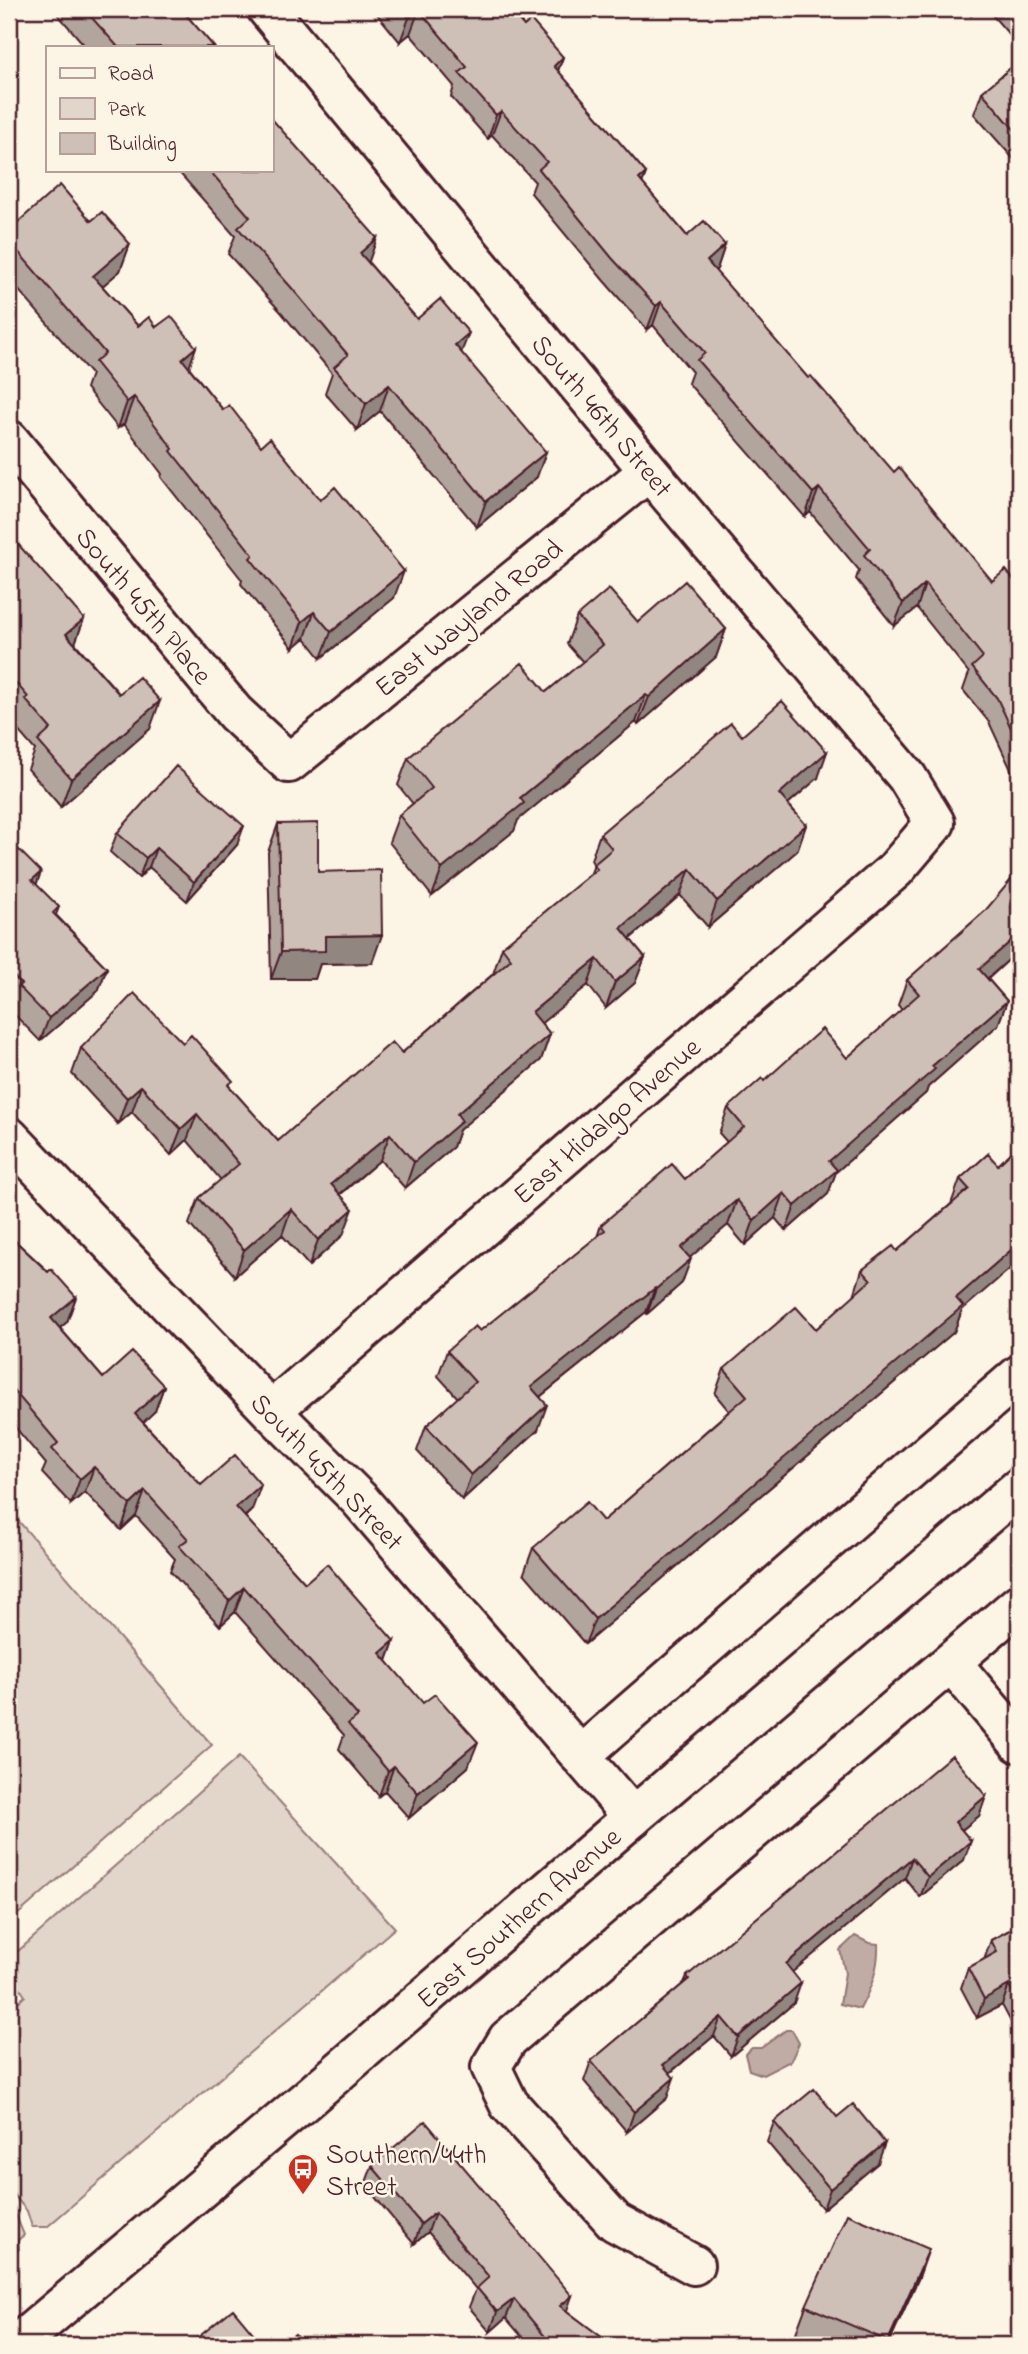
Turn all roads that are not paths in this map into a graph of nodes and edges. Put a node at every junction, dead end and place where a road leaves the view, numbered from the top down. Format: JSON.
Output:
{"nodes":[{"id":1,"x":267,"y":9,"type":"edge"},
{"id":2,"x":9,"y":440,"type":"edge"},
{"id":3,"x":649,"y":471,"type":"junction"},
{"id":4,"x":289,"y":763,"type":"joint"},
{"id":5,"x":935,"y":823,"type":"joint"},
{"id":6,"x":9,"y":1137,"type":"edge"},
{"id":7,"x":1019,"y":1375,"type":"edge"},
{"id":8,"x":271,"y":1411,"type":"junction"},
{"id":9,"x":1019,"y":1488,"type":"edge"},
{"id":10,"x":1019,"y":1604,"type":"edge"},
{"id":11,"x":951,"y":1662,"type":"junction"},
{"id":12,"x":1019,"y":1743,"type":"edge"},
{"id":13,"x":580,"y":1756,"type":"junction"},
{"id":14,"x":633,"y":1817,"type":"junction"},
{"id":15,"x":694,"y":2265,"type":"dead end"},
{"id":16,"x":22,"y":2343,"type":"edge"}],
"edges":[{"from":1,"to":3,"type":"street","name":"South 46th Street"},
{"from":2,"to":4,"type":"street","name":"South 45th Place"},
{"from":3,"to":4,"type":"street","name":"East Wayland Road"},
{"from":3,"to":5,"type":"street","name":"South 46th Street"},
{"from":5,"to":8,"type":"street","name":"East Hidalgo Avenue"},
{"from":6,"to":8,"type":"street","name":"South 45th Street"},
{"from":7,"to":13,"type":"street"},
{"from":8,"to":13,"type":"street","name":"South 45th Street"},
{"from":9,"to":14,"type":"street","name":"East Southern Avenue"},
{"from":10,"to":11,"type":"street"},
{"from":11,"to":12,"type":"street"},
{"from":11,"to":15,"type":"street"},
{"from":13,"to":14,"type":"street","name":"South 45th Street"},
{"from":14,"to":16,"type":"street","name":"East Southern Avenue"}]}
